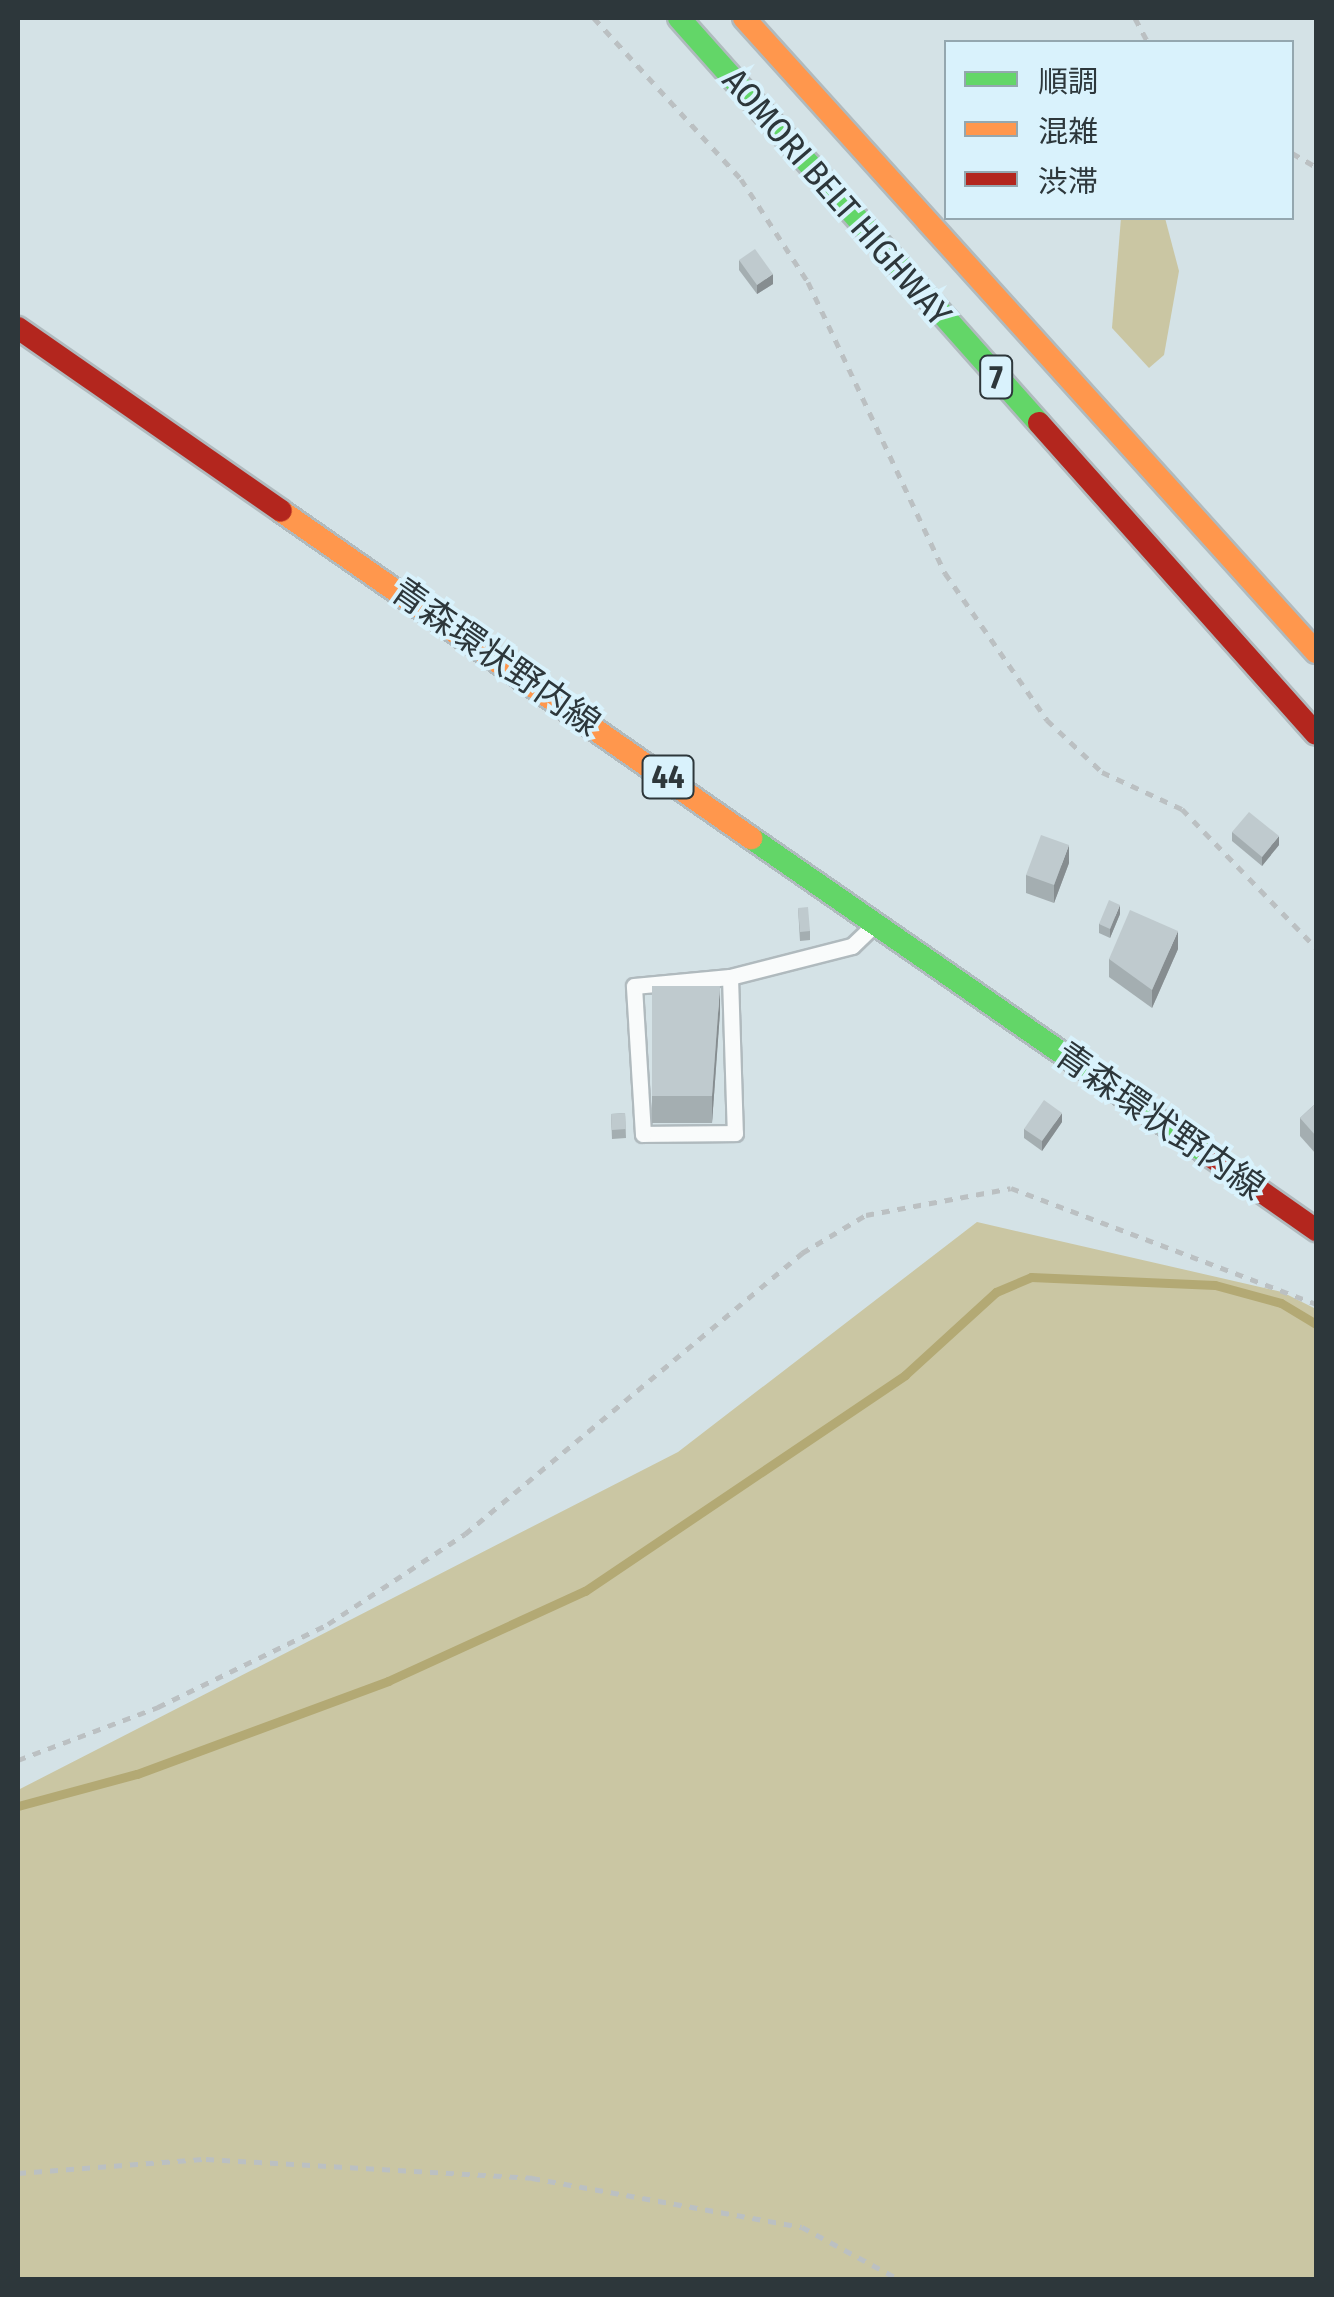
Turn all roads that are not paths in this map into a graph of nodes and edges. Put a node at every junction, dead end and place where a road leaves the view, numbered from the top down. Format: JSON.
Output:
{"nodes":[{"id":1,"x":679,"y":18,"type":"edge"},
{"id":2,"x":744,"y":18,"type":"edge"},
{"id":3,"x":18,"y":328,"type":"edge"},
{"id":4,"x":1316,"y":652,"type":"edge"},
{"id":5,"x":1316,"y":734,"type":"edge"},
{"id":6,"x":876,"y":922,"type":"junction"},
{"id":7,"x":730,"y":977,"type":"junction"},
{"id":8,"x":1316,"y":1230,"type":"edge"}],
"edges":[{"from":1,"to":5,"type":"main road","name":"AOMORI BELT HIGHWAY","number":"7"},
{"from":2,"to":4,"type":"main road","name":"AOMORI BELT HIGHWAY","number":"7"},
{"from":3,"to":6,"type":"main road","name":"青森環状野内線","number":"44"},
{"from":6,"to":7,"type":"lane"},
{"from":6,"to":8,"type":"main road","name":"青森環状野内線","number":"44"},
{"from":7,"to":7,"type":"lane"}]}
